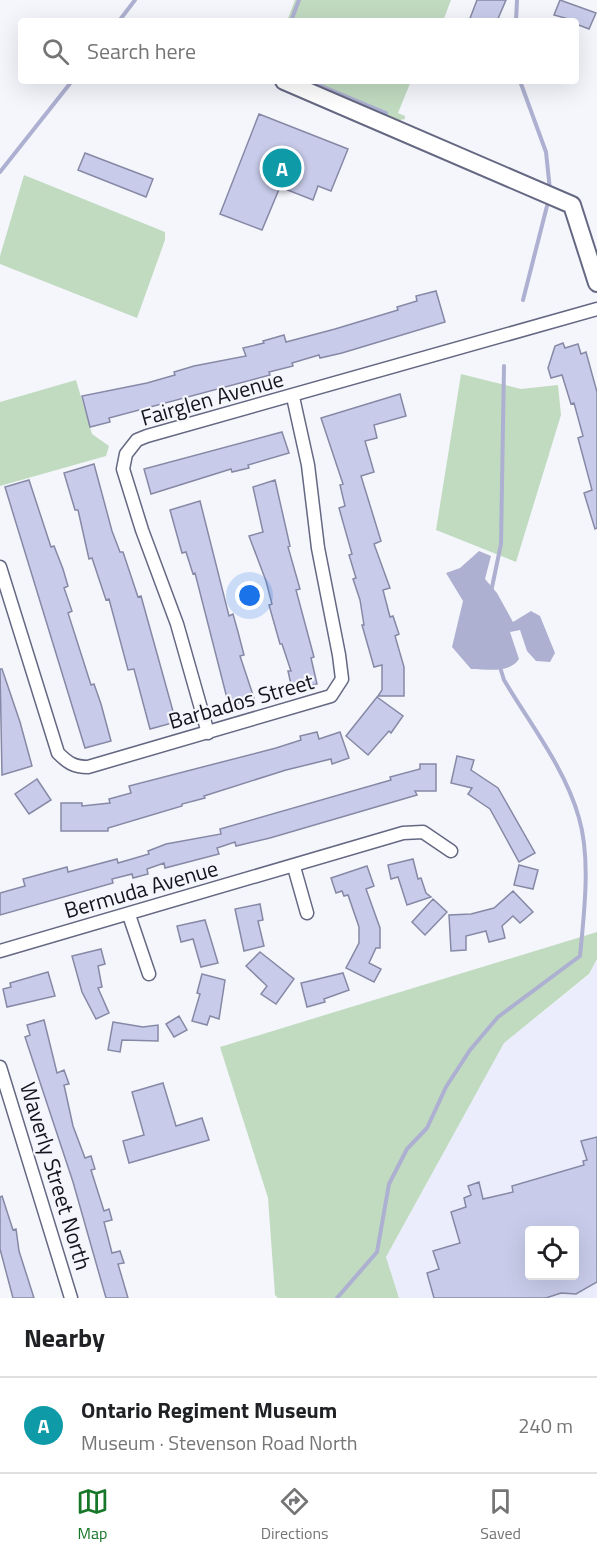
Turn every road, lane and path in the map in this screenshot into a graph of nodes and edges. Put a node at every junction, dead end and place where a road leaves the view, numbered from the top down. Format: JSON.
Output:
{"nodes":[{"id":1,"x":291,"y":84,"type":"edge"},
{"id":2,"x":597,"y":283,"type":"edge"},
{"id":3,"x":597,"y":309,"type":"edge"},
{"id":4,"x":293,"y":397,"type":"junction"},
{"id":5,"x":0,"y":567,"type":"edge"},
{"id":6,"x":208,"y":734,"type":"junction"},
{"id":7,"x":451,"y":851,"type":"dead end"},
{"id":8,"x":294,"y":867,"type":"junction"},
{"id":9,"x":307,"y":913,"type":"dead end"},
{"id":10,"x":129,"y":915,"type":"junction"},
{"id":11,"x":0,"y":951,"type":"edge"},
{"id":12,"x":149,"y":974,"type":"dead end"},
{"id":13,"x":0,"y":1067,"type":"edge"},
{"id":14,"x":5,"y":1099,"type":"edge"},
{"id":15,"x":71,"y":1298,"type":"edge"}],
"edges":[{"from":1,"to":2,"type":"street"},
{"from":3,"to":4,"type":"street","name":"Fairglen Avenue"},
{"from":4,"to":6,"type":"street","name":"Barbados Street"},
{"from":4,"to":6,"type":"street","name":"Fairglen Avenue"},
{"from":5,"to":6,"type":"street","name":"Barbados Street"},
{"from":7,"to":8,"type":"street","name":"Bermuda Avenue"},
{"from":8,"to":9,"type":"street"},
{"from":8,"to":10,"type":"street","name":"Bermuda Avenue"},
{"from":10,"to":11,"type":"street","name":"Bermuda Avenue"},
{"from":10,"to":12,"type":"street"},
{"from":13,"to":14,"type":"street","name":"Waverly Street North"},
{"from":14,"to":15,"type":"street","name":"Waverly Street North"}]}
